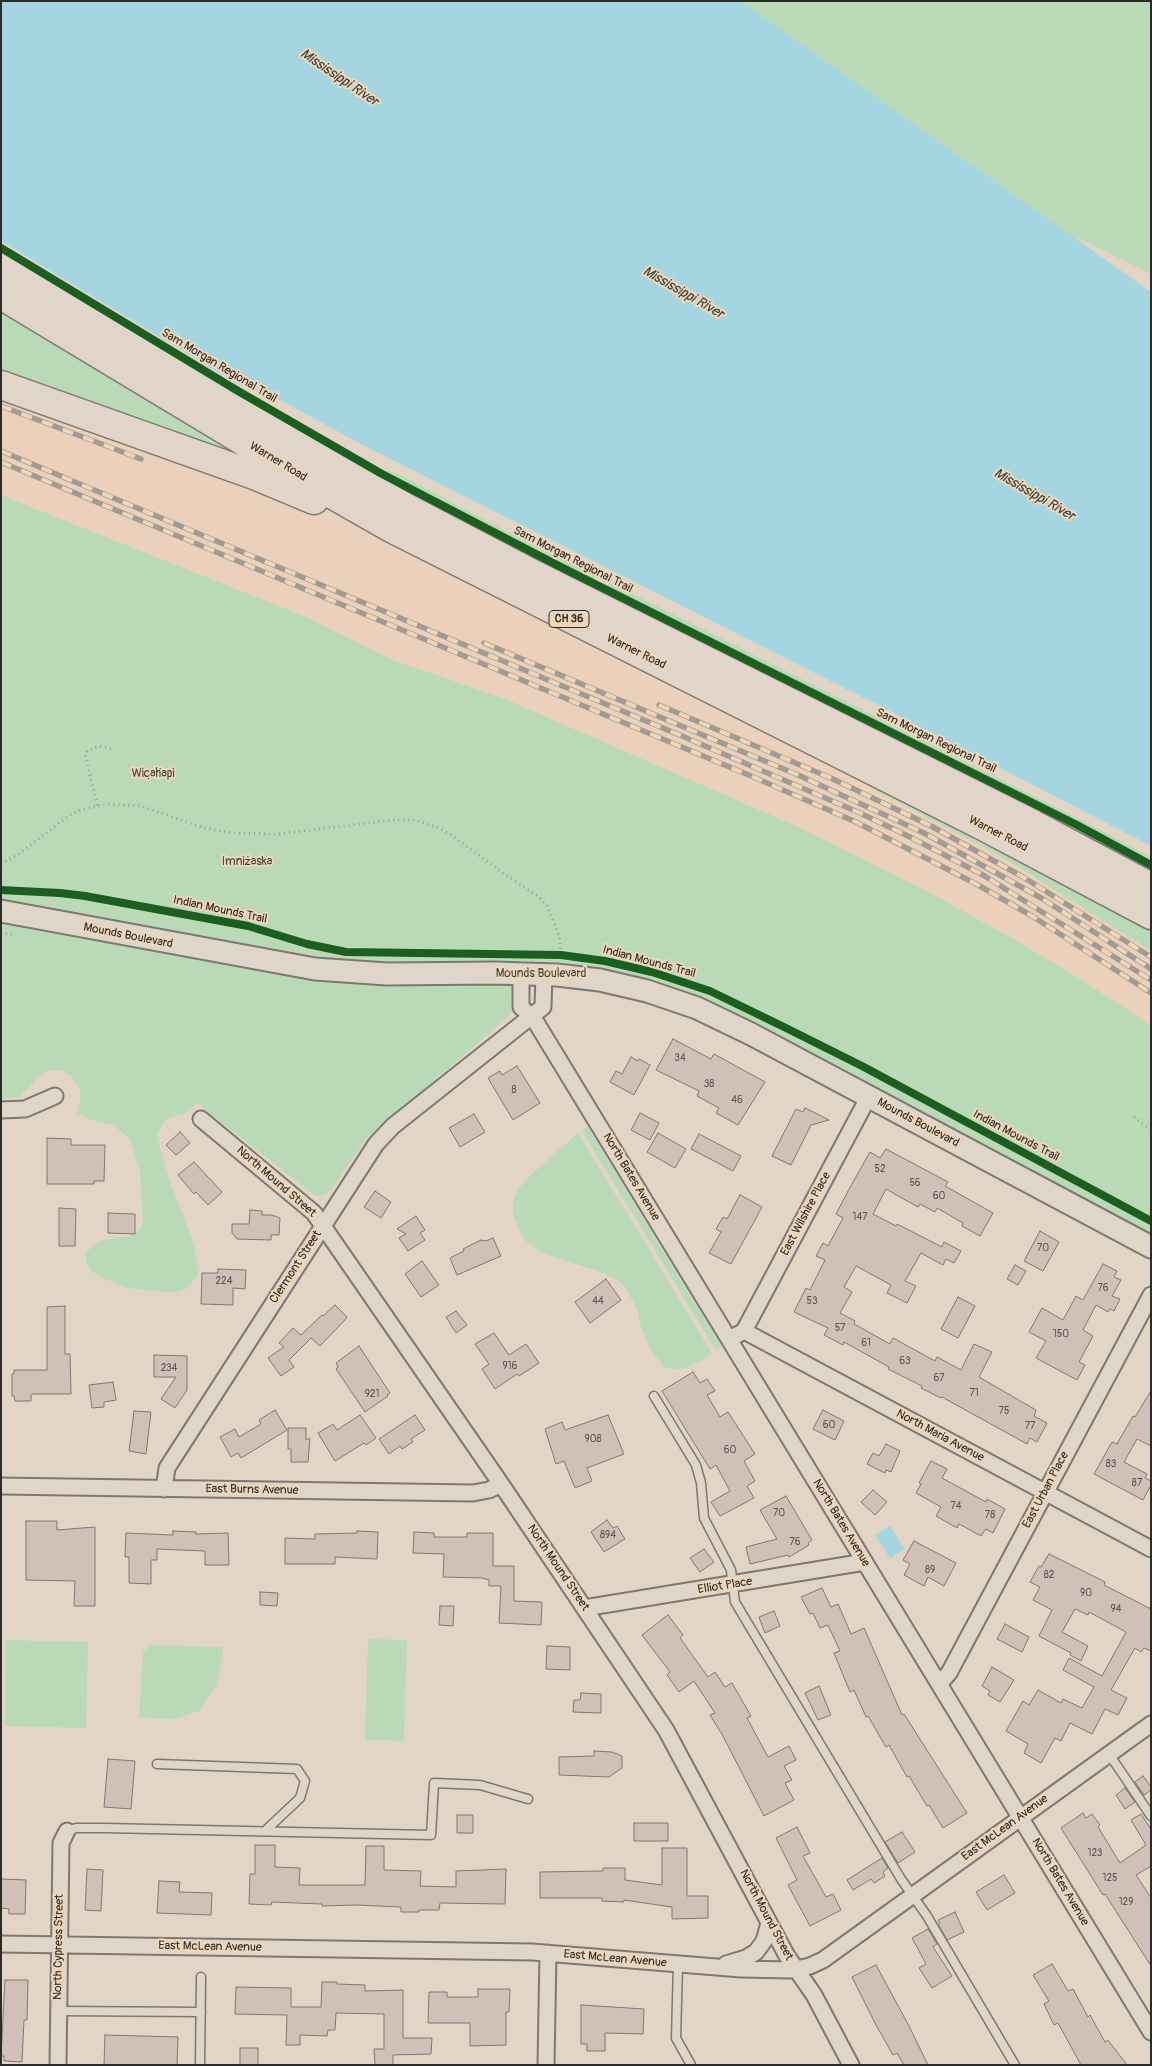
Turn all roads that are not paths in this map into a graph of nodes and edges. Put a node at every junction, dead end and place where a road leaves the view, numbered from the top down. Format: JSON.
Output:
{"nodes":[{"id":1,"x":1,"y":267,"type":"edge"},
{"id":2,"x":1,"y":295,"type":"edge"},
{"id":3,"x":1,"y":385,"type":"edge"},
{"id":4,"x":426,"y":547,"type":"junction"},
{"id":5,"x":1151,"y":887,"type":"edge"},
{"id":6,"x":1,"y":911,"type":"edge"},
{"id":7,"x":1151,"y":915,"type":"edge"},
{"id":8,"x":522,"y":973,"type":"junction"},
{"id":9,"x":544,"y":974,"type":"junction"},
{"id":10,"x":532,"y":1014,"type":"junction"},
{"id":11,"x":54,"y":1096,"type":"dead end"},
{"id":12,"x":868,"y":1096,"type":"junction"},
{"id":13,"x":1,"y":1110,"type":"edge"},
{"id":14,"x":201,"y":1119,"type":"dead end"},
{"id":15,"x":323,"y":1225,"type":"junction"},
{"id":16,"x":1151,"y":1247,"type":"edge"},
{"id":17,"x":1151,"y":1295,"type":"edge"},
{"id":18,"x":744,"y":1331,"type":"junction"},
{"id":19,"x":730,"y":1338,"type":"junction"},
{"id":20,"x":654,"y":1396,"type":"dead end"},
{"id":21,"x":501,"y":1484,"type":"junction"},
{"id":22,"x":1,"y":1486,"type":"edge"},
{"id":23,"x":164,"y":1489,"type":"junction"},
{"id":24,"x":1045,"y":1492,"type":"junction"},
{"id":25,"x":1151,"y":1549,"type":"edge"},
{"id":26,"x":865,"y":1562,"type":"junction"},
{"id":27,"x":732,"y":1585,"type":"junction"},
{"id":28,"x":584,"y":1608,"type":"junction"},
{"id":29,"x":939,"y":1684,"type":"junction"},
{"id":30,"x":1151,"y":1724,"type":"edge"},
{"id":31,"x":1109,"y":1754,"type":"junction"},
{"id":32,"x":157,"y":1764,"type":"dead end"},
{"id":33,"x":528,"y":1799,"type":"dead end"},
{"id":34,"x":1151,"y":1816,"type":"edge"},
{"id":35,"x":1020,"y":1817,"type":"junction"},
{"id":36,"x":67,"y":1831,"type":"joint"},
{"id":37,"x":265,"y":1831,"type":"junction"},
{"id":38,"x":913,"y":1896,"type":"junction"},
{"id":39,"x":769,"y":1922,"type":"junction"},
{"id":40,"x":1,"y":1944,"type":"edge"},
{"id":41,"x":59,"y":1945,"type":"junction"},
{"id":42,"x":548,"y":1954,"type":"junction"},
{"id":43,"x":678,"y":1965,"type":"junction"},
{"id":44,"x":711,"y":1967,"type":"junction"},
{"id":45,"x":796,"y":1969,"type":"junction"},
{"id":46,"x":201,"y":1977,"type":"dead end"},
{"id":47,"x":58,"y":2011,"type":"junction"},
{"id":48,"x":200,"y":2012,"type":"junction"},
{"id":49,"x":1151,"y":2032,"type":"edge"},
{"id":50,"x":58,"y":2065,"type":"edge"},
{"id":51,"x":200,"y":2065,"type":"edge"},
{"id":52,"x":546,"y":2065,"type":"edge"},
{"id":53,"x":691,"y":2065,"type":"edge"},
{"id":54,"x":851,"y":2065,"type":"edge"},
{"id":55,"x":1014,"y":2065,"type":"edge"}],
"edges":[{"from":1,"to":5,"type":"highway","name":"Warner Road","number":"CH 36"},
{"from":2,"to":4,"type":"highway","name":"Warner Road","number":"CH 36"},
{"from":3,"to":4,"type":"highway"},
{"from":4,"to":7,"type":"highway","name":"Warner Road","number":"CH 36"},
{"from":6,"to":8,"type":"street","name":"Mounds Boulevard"},
{"from":8,"to":9,"type":"street","name":"Mounds Boulevard"},
{"from":8,"to":10,"type":"street"},
{"from":9,"to":10,"type":"street","name":"Clermont Street"},
{"from":9,"to":12,"type":"street","name":"Mounds Boulevard"},
{"from":10,"to":15,"type":"street","name":"Clermont Street"},
{"from":10,"to":19,"type":"street","name":"North Bates Avenue"},
{"from":11,"to":13,"type":"street"},
{"from":12,"to":16,"type":"street","name":"Mounds Boulevard"},
{"from":12,"to":18,"type":"street","name":"East Wilshire Place"},
{"from":14,"to":15,"type":"street","name":"North Mound Street"},
{"from":15,"to":21,"type":"street","name":"North Mound Street"},
{"from":15,"to":23,"type":"street","name":"Clermont Street"},
{"from":17,"to":24,"type":"street","name":"East Urban Place"},
{"from":18,"to":19,"type":"street"},
{"from":18,"to":24,"type":"street","name":"North Maria Avenue"},
{"from":19,"to":26,"type":"street","name":"North Bates Avenue"},
{"from":20,"to":27,"type":"lane"},
{"from":21,"to":23,"type":"street","name":"East Burns Avenue"},
{"from":21,"to":28,"type":"street","name":"North Mound Street"},
{"from":22,"to":23,"type":"street","name":"East Burns Avenue"},
{"from":24,"to":25,"type":"street","name":"North Maria Avenue"},
{"from":24,"to":29,"type":"street","name":"East Urban Place"},
{"from":26,"to":27,"type":"street","name":"Elliot Place"},
{"from":26,"to":29,"type":"street","name":"North Bates Avenue"},
{"from":27,"to":28,"type":"street","name":"Elliot Place"},
{"from":27,"to":38,"type":"lane"},
{"from":28,"to":39,"type":"street","name":"North Mound Street"},
{"from":29,"to":35,"type":"street","name":"North Bates Avenue"},
{"from":30,"to":31,"type":"street","name":"East McLean Avenue"},
{"from":31,"to":34,"type":"lane"},
{"from":31,"to":35,"type":"street","name":"East McLean Avenue"},
{"from":32,"to":37,"type":"lane"},
{"from":33,"to":37,"type":"lane"},
{"from":35,"to":38,"type":"street","name":"East McLean Avenue"},
{"from":35,"to":49,"type":"street","name":"North Bates Avenue"},
{"from":36,"to":37,"type":"lane"},
{"from":36,"to":41,"type":"street","name":"North Cypress Street"},
{"from":38,"to":45,"type":"street","name":"East McLean Avenue"},
{"from":38,"to":55,"type":"lane"},
{"from":39,"to":44,"type":"street"},
{"from":39,"to":45,"type":"street","name":"North Mound Street"},
{"from":40,"to":41,"type":"street","name":"East McLean Avenue"},
{"from":41,"to":42,"type":"street","name":"East McLean Avenue"},
{"from":41,"to":47,"type":"street","name":"North Cypress Street"},
{"from":42,"to":43,"type":"street","name":"East McLean Avenue"},
{"from":42,"to":52,"type":"street"},
{"from":43,"to":44,"type":"street","name":"East McLean Avenue"},
{"from":43,"to":53,"type":"lane"},
{"from":44,"to":45,"type":"street","name":"East McLean Avenue"},
{"from":45,"to":54,"type":"street","name":"North Mound Street"},
{"from":46,"to":48,"type":"lane"},
{"from":47,"to":48,"type":"lane"},
{"from":47,"to":50,"type":"street","name":"North Cypress Street"},
{"from":48,"to":51,"type":"lane"}]}
